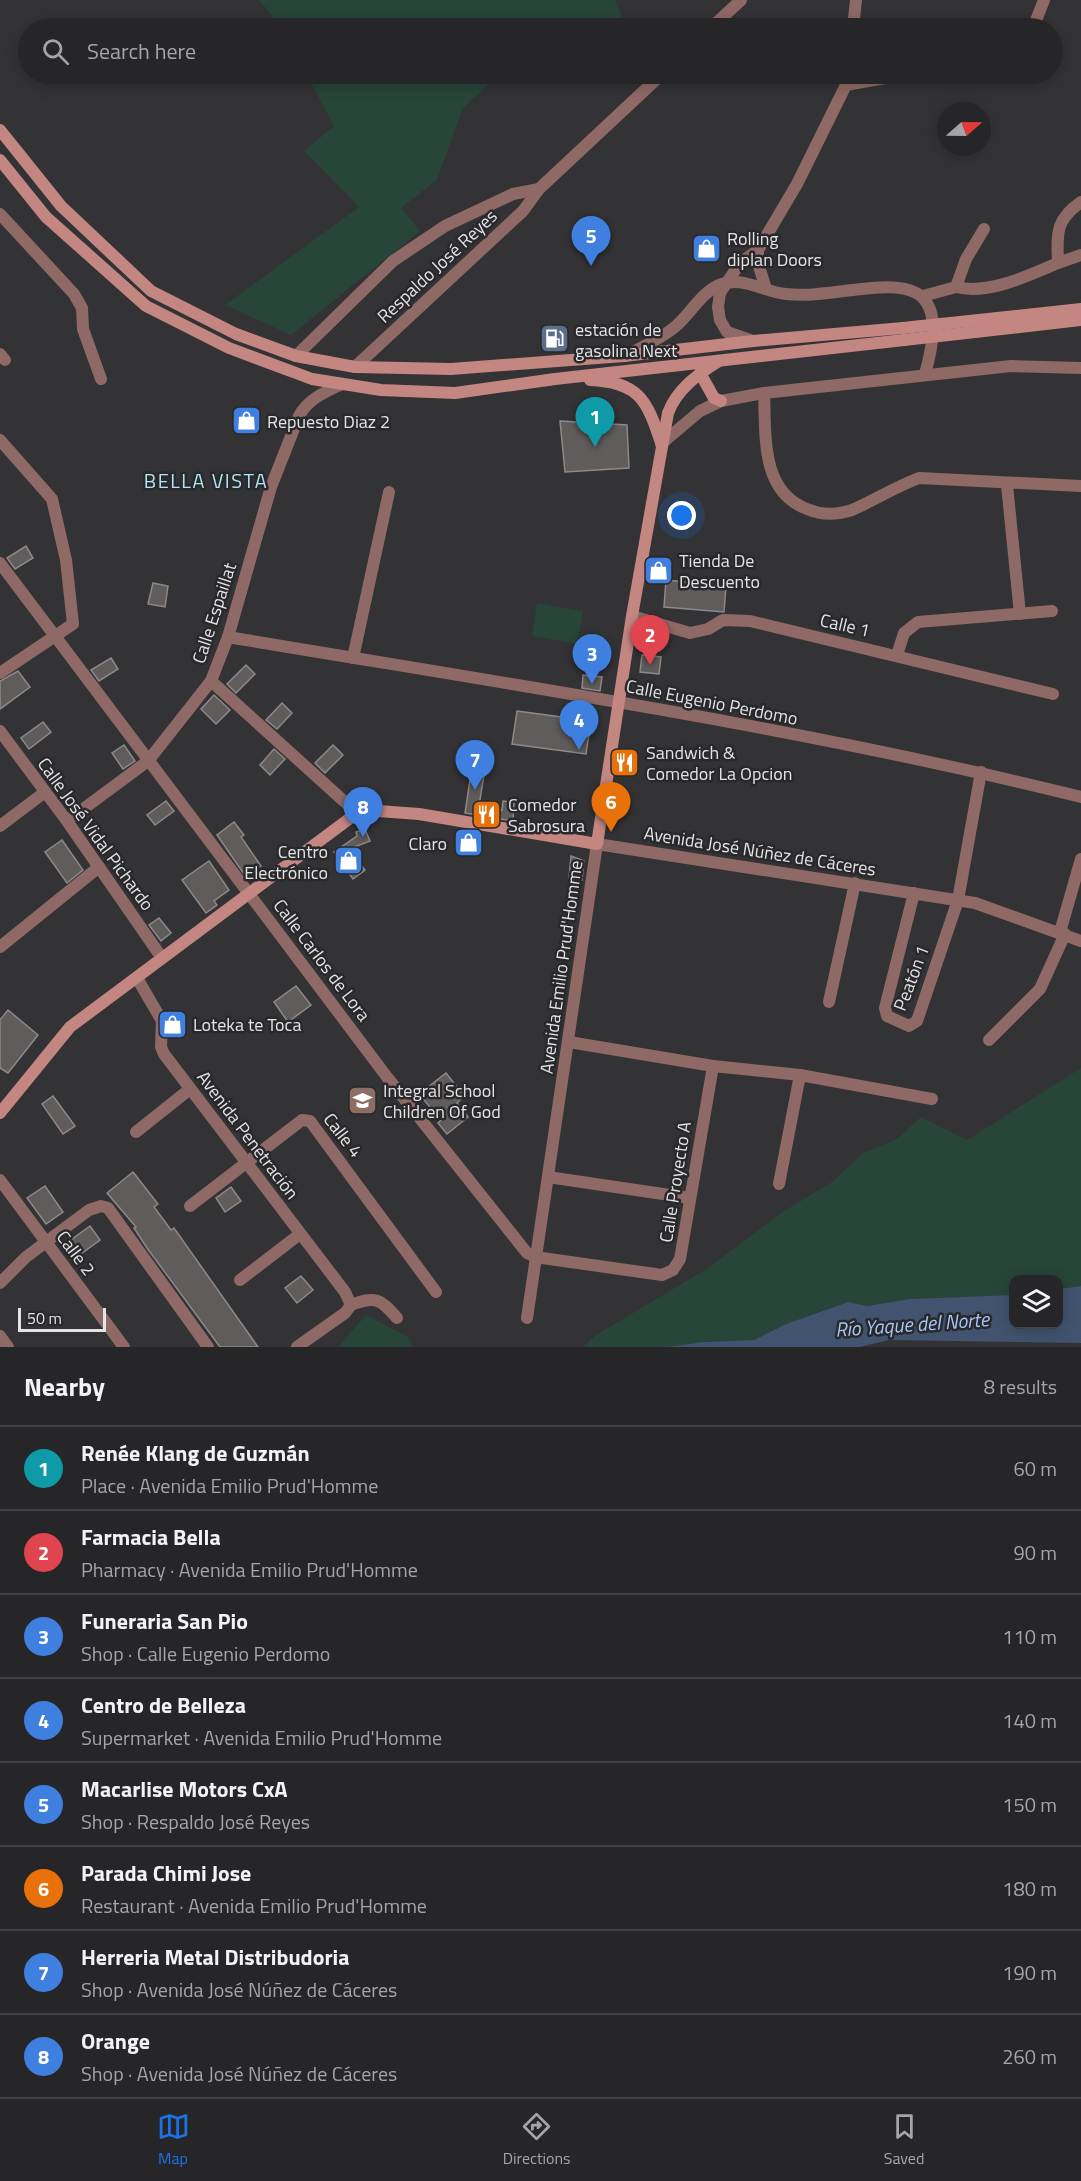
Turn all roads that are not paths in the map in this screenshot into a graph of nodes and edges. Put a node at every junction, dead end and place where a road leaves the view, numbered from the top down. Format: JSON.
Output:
{"nodes":[{"id":1,"x":741,"y":0,"type":"edge"},
{"id":2,"x":856,"y":0,"type":"edge"},
{"id":3,"x":1044,"y":0,"type":"edge"},
{"id":4,"x":722,"y":18,"type":"edge"},
{"id":5,"x":854,"y":18,"type":"edge"},
{"id":6,"x":1037,"y":18,"type":"edge"},
{"id":7,"x":651,"y":84,"type":"edge"},
{"id":8,"x":845,"y":84,"type":"edge"},
{"id":9,"x":0,"y":130,"type":"edge"},
{"id":10,"x":0,"y":160,"type":"edge"},
{"id":11,"x":539,"y":189,"type":"junction"},
{"id":12,"x":1081,"y":202,"type":"edge"},
{"id":13,"x":0,"y":214,"type":"edge"},
{"id":14,"x":984,"y":229,"type":"dead end"},
{"id":15,"x":758,"y":250,"type":"junction"},
{"id":16,"x":1081,"y":255,"type":"edge"},
{"id":17,"x":1058,"y":263,"type":"junction"},
{"id":18,"x":728,"y":282,"type":"junction"},
{"id":19,"x":956,"y":287,"type":"junction"},
{"id":20,"x":766,"y":289,"type":"junction"},
{"id":21,"x":923,"y":296,"type":"junction"},
{"id":22,"x":1081,"y":309,"type":"edge"},
{"id":23,"x":1081,"y":320,"type":"edge"},
{"id":24,"x":904,"y":334,"type":"junction"},
{"id":25,"x":753,"y":341,"type":"junction"},
{"id":26,"x":296,"y":356,"type":"junction"},
{"id":27,"x":624,"y":356,"type":"junction"},
{"id":28,"x":719,"y":361,"type":"junction"},
{"id":29,"x":355,"y":367,"type":"junction"},
{"id":30,"x":1081,"y":368,"type":"edge"},
{"id":31,"x":700,"y":373,"type":"junction"},
{"id":32,"x":925,"y":374,"type":"junction"},
{"id":33,"x":101,"y":379,"type":"dead end"},
{"id":34,"x":555,"y":379,"type":"junction"},
{"id":35,"x":342,"y":384,"type":"junction"},
{"id":36,"x":764,"y":393,"type":"junction"},
{"id":37,"x":720,"y":401,"type":"junction"},
{"id":38,"x":0,"y":440,"type":"edge"},
{"id":39,"x":662,"y":444,"type":"junction"},
{"id":40,"x":1007,"y":485,"type":"junction"},
{"id":41,"x":1081,"y":486,"type":"edge"},
{"id":42,"x":389,"y":492,"type":"dead end"},
{"id":43,"x":0,"y":563,"type":"edge"},
{"id":44,"x":1052,"y":611,"type":"dead end"},
{"id":45,"x":1020,"y":614,"type":"junction"},
{"id":46,"x":632,"y":616,"type":"junction"},
{"id":47,"x":228,"y":637,"type":"junction"},
{"id":48,"x":55,"y":638,"type":"junction"},
{"id":49,"x":897,"y":655,"type":"junction"},
{"id":50,"x":353,"y":658,"type":"junction"},
{"id":51,"x":0,"y":674,"type":"edge"},
{"id":52,"x":211,"y":681,"type":"junction"},
{"id":53,"x":1053,"y":694,"type":"dead end"},
{"id":54,"x":621,"y":703,"type":"junction"},
{"id":55,"x":0,"y":731,"type":"edge"},
{"id":56,"x":148,"y":761,"type":"junction"},
{"id":57,"x":981,"y":772,"type":"junction"},
{"id":58,"x":45,"y":792,"type":"junction"},
{"id":59,"x":1081,"y":797,"type":"edge"},
{"id":60,"x":357,"y":813,"type":"junction"},
{"id":61,"x":67,"y":821,"type":"junction"},
{"id":62,"x":0,"y":826,"type":"edge"},
{"id":63,"x":597,"y":844,"type":"junction"},
{"id":64,"x":1081,"y":860,"type":"edge"},
{"id":65,"x":99,"y":867,"type":"junction"},
{"id":66,"x":855,"y":883,"type":"junction"},
{"id":67,"x":249,"y":893,"type":"junction"},
{"id":68,"x":914,"y":893,"type":"junction"},
{"id":69,"x":958,"y":900,"type":"junction"},
{"id":70,"x":1062,"y":933,"type":"junction"},
{"id":71,"x":1081,"y":941,"type":"edge"},
{"id":72,"x":0,"y":947,"type":"edge"},
{"id":73,"x":162,"y":958,"type":"junction"},
{"id":74,"x":136,"y":978,"type":"junction"},
{"id":75,"x":829,"y":1002,"type":"dead end"},
{"id":76,"x":989,"y":1040,"type":"dead end"},
{"id":77,"x":569,"y":1042,"type":"junction"},
{"id":78,"x":713,"y":1066,"type":"junction"},
{"id":79,"x":800,"y":1075,"type":"junction"},
{"id":80,"x":190,"y":1089,"type":"junction"},
{"id":81,"x":932,"y":1099,"type":"dead end"},
{"id":82,"x":0,"y":1113,"type":"edge"},
{"id":83,"x":136,"y":1132,"type":"dead end"},
{"id":84,"x":246,"y":1161,"type":"junction"},
{"id":85,"x":548,"y":1177,"type":"junction"},
{"id":86,"x":0,"y":1180,"type":"edge"},
{"id":87,"x":779,"y":1184,"type":"dead end"},
{"id":88,"x":690,"y":1198,"type":"junction"},
{"id":89,"x":190,"y":1206,"type":"dead end"},
{"id":90,"x":300,"y":1234,"type":"junction"},
{"id":91,"x":46,"y":1242,"type":"junction"},
{"id":92,"x":535,"y":1257,"type":"junction"},
{"id":93,"x":240,"y":1280,"type":"dead end"},
{"id":94,"x":0,"y":1283,"type":"edge"},
{"id":95,"x":436,"y":1292,"type":"dead end"},
{"id":96,"x":351,"y":1305,"type":"junction"},
{"id":97,"x":397,"y":1318,"type":"dead end"},
{"id":98,"x":527,"y":1318,"type":"dead end"},
{"id":99,"x":0,"y":1336,"type":"edge"},
{"id":100,"x":8,"y":1347,"type":"edge"},
{"id":101,"x":124,"y":1347,"type":"edge"},
{"id":102,"x":208,"y":1347,"type":"edge"},
{"id":103,"x":297,"y":1347,"type":"edge"}],
"edges":[{"from":1,"to":4,"type":"street"},
{"from":2,"to":5,"type":"street"},
{"from":3,"to":6,"type":"street"},
{"from":7,"to":11,"type":"street","name":"Respaldo José Reyes"},
{"from":8,"to":15,"type":"street"},
{"from":9,"to":26,"type":"main road"},
{"from":10,"to":35,"type":"main road"},
{"from":11,"to":26,"type":"street"},
{"from":11,"to":29,"type":"street","name":"Respaldo José Reyes"},
{"from":12,"to":17,"type":"street"},
{"from":13,"to":33,"type":"street"},
{"from":14,"to":19,"type":"street"},
{"from":15,"to":18,"type":"street"},
{"from":15,"to":20,"type":"street"},
{"from":16,"to":17,"type":"street"},
{"from":17,"to":19,"type":"street"},
{"from":18,"to":20,"type":"street"},
{"from":18,"to":25,"type":"street"},
{"from":18,"to":27,"type":"street"},
{"from":19,"to":21,"type":"street"},
{"from":20,"to":21,"type":"street"},
{"from":21,"to":32,"type":"street"},
{"from":22,"to":24,"type":"main road","bridge":true},
{"from":23,"to":24,"type":"main road","bridge":true},
{"from":24,"to":25,"type":"main road"},
{"from":24,"to":28,"type":"main road"},
{"from":25,"to":27,"type":"main road"},
{"from":26,"to":29,"type":"main road"},
{"from":27,"to":29,"type":"main road"},
{"from":28,"to":31,"type":"main road","name":"Avenida Emilio Prud'Homme"},
{"from":28,"to":34,"type":"main road"},
{"from":30,"to":32,"type":"street"},
{"from":31,"to":37,"type":"main road"},
{"from":31,"to":39,"type":"main road","name":"Avenida Emilio Prud'Homme"},
{"from":32,"to":36,"type":"street"},
{"from":34,"to":35,"type":"main road"},
{"from":34,"to":39,"type":"main road"},
{"from":35,"to":47,"type":"street","name":"Calle Espaillat"},
{"from":36,"to":37,"type":"street"},
{"from":36,"to":40,"type":"street"},
{"from":37,"to":39,"type":"street"},
{"from":38,"to":48,"type":"street"},
{"from":39,"to":46,"type":"main road","name":"Avenida Emilio Prud'Homme"},
{"from":40,"to":41,"type":"street"},
{"from":40,"to":45,"type":"street"},
{"from":42,"to":50,"type":"street"},
{"from":43,"to":48,"type":"street","name":"Calle Carlos de Lora"},
{"from":44,"to":45,"type":"street"},
{"from":45,"to":49,"type":"street"},
{"from":46,"to":49,"type":"street","name":"Calle 1"},
{"from":46,"to":54,"type":"main road","name":"Avenida Emilio Prud'Homme"},
{"from":47,"to":50,"type":"street","name":"Calle Eugenio Perdomo"},
{"from":47,"to":52,"type":"street","name":"Calle Espaillat"},
{"from":48,"to":51,"type":"street"},
{"from":48,"to":56,"type":"street","name":"Calle Carlos de Lora"},
{"from":49,"to":53,"type":"street","name":"Calle 1"},
{"from":50,"to":54,"type":"street","name":"Calle Eugenio Perdomo"},
{"from":52,"to":56,"type":"street","name":"Calle Espaillat"},
{"from":52,"to":60,"type":"street"},
{"from":54,"to":57,"type":"street","name":"Calle Eugenio Perdomo"},
{"from":54,"to":63,"type":"main road","name":"Avenida Emilio Prud'Homme"},
{"from":55,"to":58,"type":"street","name":"Calle José Vidal Pichardo"},
{"from":56,"to":61,"type":"street","name":"Calle Espaillat"},
{"from":56,"to":67,"type":"street","name":"Calle Carlos de Lora"},
{"from":57,"to":59,"type":"street","name":"Calle Eugenio Perdomo"},
{"from":57,"to":69,"type":"street"},
{"from":58,"to":61,"type":"street","name":"Calle José Vidal Pichardo"},
{"from":58,"to":62,"type":"street"},
{"from":60,"to":63,"type":"main road","name":"Avenida José Núñez de Cáceres"},
{"from":60,"to":67,"type":"main road"},
{"from":61,"to":65,"type":"street","name":"Calle José Vidal Pichardo"},
{"from":63,"to":66,"type":"street","name":"Avenida José Núñez de Cáceres"},
{"from":63,"to":77,"type":"street","name":"Avenida Emilio Prud'Homme"},
{"from":64,"to":70,"type":"street"},
{"from":65,"to":72,"type":"street"},
{"from":65,"to":73,"type":"street","name":"Calle José Vidal Pichardo"},
{"from":66,"to":68,"type":"street","name":"Avenida José Núñez de Cáceres"},
{"from":66,"to":75,"type":"street"},
{"from":67,"to":73,"type":"main road"},
{"from":67,"to":92,"type":"street","name":"Calle Carlos de Lora"},
{"from":68,"to":69,"type":"street","name":"Avenida José Núñez de Cáceres"},
{"from":68,"to":69,"type":"street","name":"Peatón 1"},
{"from":69,"to":70,"type":"street","name":"Avenida José Núñez de Cáceres"},
{"from":70,"to":71,"type":"street","name":"Avenida José Núñez de Cáceres"},
{"from":70,"to":76,"type":"street"},
{"from":73,"to":74,"type":"main road"},
{"from":74,"to":80,"type":"street","name":"Avenida Penetración"},
{"from":74,"to":82,"type":"main road"},
{"from":77,"to":78,"type":"street"},
{"from":77,"to":85,"type":"street","name":"Avenida Emilio Prud'Homme"},
{"from":78,"to":79,"type":"street"},
{"from":78,"to":88,"type":"street","name":"Calle Proyecto A"},
{"from":79,"to":81,"type":"street"},
{"from":79,"to":87,"type":"street"},
{"from":80,"to":83,"type":"street"},
{"from":80,"to":84,"type":"street","name":"Avenida Penetración"},
{"from":84,"to":89,"type":"street","name":"Calle 4"},
{"from":84,"to":90,"type":"street","name":"Avenida Penetración"},
{"from":84,"to":95,"type":"street","name":"Calle 4"},
{"from":85,"to":88,"type":"street"},
{"from":85,"to":92,"type":"street","name":"Avenida Emilio Prud'Homme"},
{"from":86,"to":91,"type":"street","name":"Calle 2"},
{"from":88,"to":92,"type":"street","name":"Calle Proyecto A"},
{"from":90,"to":93,"type":"street"},
{"from":90,"to":96,"type":"street","name":"Avenida Penetración"},
{"from":91,"to":94,"type":"street"},
{"from":91,"to":101,"type":"street","name":"Calle 2"},
{"from":91,"to":102,"type":"street"},
{"from":92,"to":98,"type":"street","name":"Avenida Emilio Prud'Homme"},
{"from":96,"to":97,"type":"street"},
{"from":96,"to":103,"type":"street"},
{"from":99,"to":100,"type":"street"}]}
